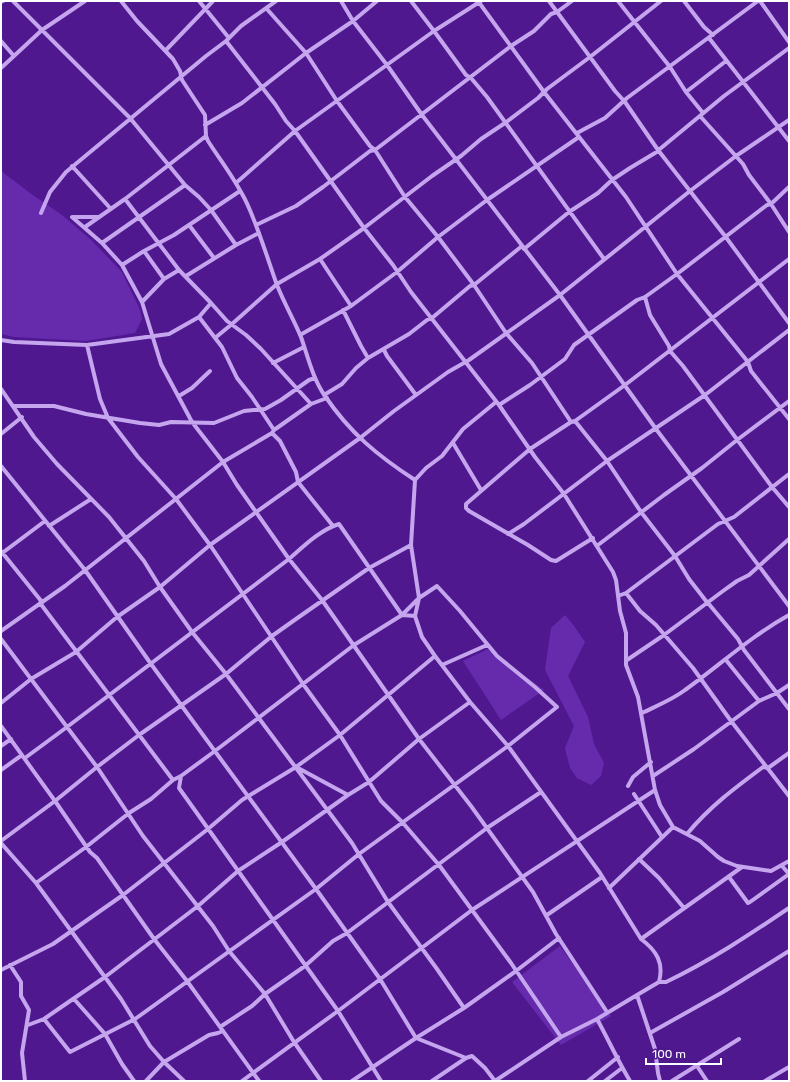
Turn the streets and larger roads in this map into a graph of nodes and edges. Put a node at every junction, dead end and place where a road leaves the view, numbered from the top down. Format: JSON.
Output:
{"nodes":[{"id":1,"x":13,"y":1,"type":"edge"},
{"id":2,"x":85,"y":1,"type":"edge"},
{"id":3,"x":121,"y":1,"type":"edge"},
{"id":4,"x":199,"y":1,"type":"edge"},
{"id":5,"x":212,"y":1,"type":"edge"},
{"id":6,"x":276,"y":1,"type":"edge"},
{"id":7,"x":340,"y":1,"type":"edge"},
{"id":8,"x":378,"y":1,"type":"edge"},
{"id":9,"x":411,"y":1,"type":"edge"},
{"id":10,"x":549,"y":1,"type":"edge"},
{"id":11,"x":572,"y":1,"type":"edge"},
{"id":12,"x":618,"y":1,"type":"edge"},
{"id":13,"x":661,"y":1,"type":"edge"},
{"id":14,"x":684,"y":1,"type":"edge"},
{"id":15,"x":480,"y":2,"type":"edge"},
{"id":16,"x":756,"y":2,"type":"edge"},
{"id":17,"x":205,"y":8,"type":"junction"},
{"id":18,"x":266,"y":8,"type":"junction"},
{"id":19,"x":557,"y":12,"type":"junction"},
{"id":20,"x":353,"y":21,"type":"junction"},
{"id":21,"x":634,"y":22,"type":"junction"},
{"id":22,"x":42,"y":30,"type":"junction"},
{"id":23,"x":434,"y":31,"type":"junction"},
{"id":24,"x":711,"y":36,"type":"junction"},
{"id":25,"x":228,"y":39,"type":"junction"},
{"id":26,"x":1,"y":41,"type":"edge"},
{"id":27,"x":789,"y":42,"type":"edge"},
{"id":28,"x":511,"y":46,"type":"junction"},
{"id":29,"x":789,"y":48,"type":"edge"},
{"id":30,"x":166,"y":50,"type":"junction"},
{"id":31,"x":306,"y":53,"type":"junction"},
{"id":32,"x":14,"y":56,"type":"junction"},
{"id":33,"x":590,"y":57,"type":"junction"},
{"id":34,"x":726,"y":60,"type":"junction"},
{"id":35,"x":387,"y":65,"type":"junction"},
{"id":36,"x":670,"y":67,"type":"junction"},
{"id":37,"x":1,"y":68,"type":"edge"},
{"id":38,"x":181,"y":77,"type":"junction"},
{"id":39,"x":470,"y":78,"type":"junction"},
{"id":40,"x":742,"y":81,"type":"junction"},
{"id":41,"x":262,"y":88,"type":"junction"},
{"id":42,"x":544,"y":92,"type":"junction"},
{"id":43,"x":686,"y":92,"type":"junction"},
{"id":44,"x":337,"y":101,"type":"junction"},
{"id":45,"x":625,"y":102,"type":"junction"},
{"id":46,"x":701,"y":114,"type":"junction"},
{"id":47,"x":422,"y":115,"type":"junction"},
{"id":48,"x":130,"y":118,"type":"junction"},
{"id":49,"x":789,"y":120,"type":"edge"},
{"id":50,"x":505,"y":123,"type":"junction"},
{"id":51,"x":205,"y":125,"type":"junction"},
{"id":52,"x":779,"y":127,"type":"junction"},
{"id":53,"x":294,"y":131,"type":"junction"},
{"id":54,"x":578,"y":135,"type":"junction"},
{"id":55,"x":206,"y":136,"type":"junction"},
{"id":56,"x":789,"y":141,"type":"edge"},
{"id":57,"x":375,"y":150,"type":"junction"},
{"id":58,"x":658,"y":150,"type":"junction"},
{"id":59,"x":736,"y":156,"type":"junction"},
{"id":60,"x":456,"y":159,"type":"junction"},
{"id":61,"x":72,"y":166,"type":"junction"},
{"id":62,"x":169,"y":166,"type":"junction"},
{"id":63,"x":537,"y":166,"type":"junction"},
{"id":64,"x":612,"y":180,"type":"junction"},
{"id":65,"x":331,"y":181,"type":"junction"},
{"id":66,"x":236,"y":183,"type":"junction"},
{"id":67,"x":185,"y":185,"type":"junction"},
{"id":68,"x":789,"y":187,"type":"edge"},
{"id":69,"x":240,"y":191,"type":"junction"},
{"id":70,"x":690,"y":191,"type":"junction"},
{"id":71,"x":405,"y":197,"type":"junction"},
{"id":72,"x":125,"y":199,"type":"junction"},
{"id":73,"x":487,"y":200,"type":"junction"},
{"id":74,"x":771,"y":204,"type":"junction"},
{"id":75,"x":111,"y":209,"type":"junction"},
{"id":76,"x":211,"y":210,"type":"junction"},
{"id":77,"x":569,"y":212,"type":"junction"},
{"id":78,"x":41,"y":213,"type":"dead end"},
{"id":79,"x":138,"y":216,"type":"junction"},
{"id":80,"x":99,"y":217,"type":"junction"},
{"id":81,"x":256,"y":225,"type":"junction"},
{"id":82,"x":189,"y":226,"type":"junction"},
{"id":83,"x":85,"y":227,"type":"junction"},
{"id":84,"x":645,"y":227,"type":"junction"},
{"id":85,"x":364,"y":228,"type":"junction"},
{"id":86,"x":789,"y":232,"type":"edge"},
{"id":87,"x":259,"y":233,"type":"junction"},
{"id":88,"x":725,"y":236,"type":"junction"},
{"id":89,"x":438,"y":237,"type":"junction"},
{"id":90,"x":102,"y":243,"type":"junction"},
{"id":91,"x":158,"y":244,"type":"junction"},
{"id":92,"x":236,"y":245,"type":"junction"},
{"id":93,"x":523,"y":248,"type":"junction"},
{"id":94,"x":144,"y":251,"type":"junction"},
{"id":95,"x":214,"y":258,"type":"junction"},
{"id":96,"x":320,"y":259,"type":"junction"},
{"id":97,"x":604,"y":259,"type":"junction"},
{"id":98,"x":789,"y":259,"type":"edge"},
{"id":99,"x":122,"y":265,"type":"junction"},
{"id":100,"x":179,"y":270,"type":"junction"},
{"id":101,"x":397,"y":272,"type":"junction"},
{"id":102,"x":677,"y":274,"type":"junction"},
{"id":103,"x":186,"y":276,"type":"junction"},
{"id":104,"x":164,"y":278,"type":"junction"},
{"id":105,"x":758,"y":282,"type":"junction"},
{"id":106,"x":277,"y":284,"type":"junction"},
{"id":107,"x":474,"y":285,"type":"junction"},
{"id":108,"x":560,"y":295,"type":"junction"},
{"id":109,"x":645,"y":297,"type":"junction"},
{"id":110,"x":142,"y":302,"type":"junction"},
{"id":111,"x":211,"y":303,"type":"junction"},
{"id":112,"x":351,"y":306,"type":"junction"},
{"id":113,"x":342,"y":310,"type":"junction"},
{"id":114,"x":199,"y":317,"type":"junction"},
{"id":115,"x":432,"y":318,"type":"junction"},
{"id":116,"x":712,"y":318,"type":"junction"},
{"id":117,"x":789,"y":323,"type":"edge"},
{"id":118,"x":232,"y":324,"type":"junction"},
{"id":119,"x":789,"y":330,"type":"edge"},
{"id":120,"x":506,"y":333,"type":"junction"},
{"id":121,"x":300,"y":334,"type":"junction"},
{"id":122,"x":589,"y":335,"type":"junction"},
{"id":123,"x":152,"y":336,"type":"junction"},
{"id":124,"x":215,"y":338,"type":"junction"},
{"id":125,"x":1,"y":340,"type":"edge"},
{"id":126,"x":87,"y":345,"type":"junction"},
{"id":127,"x":304,"y":346,"type":"junction"},
{"id":128,"x":384,"y":350,"type":"junction"},
{"id":129,"x":670,"y":351,"type":"junction"},
{"id":130,"x":368,"y":358,"type":"junction"},
{"id":131,"x":464,"y":362,"type":"junction"},
{"id":132,"x":748,"y":362,"type":"junction"},
{"id":133,"x":273,"y":363,"type":"junction"},
{"id":134,"x":210,"y":372,"type":"dead end"},
{"id":135,"x":541,"y":376,"type":"junction"},
{"id":136,"x":314,"y":378,"type":"junction"},
{"id":137,"x":625,"y":385,"type":"junction"},
{"id":138,"x":1,"y":389,"type":"edge"},
{"id":139,"x":297,"y":389,"type":"junction"},
{"id":140,"x":416,"y":395,"type":"junction"},
{"id":141,"x":705,"y":395,"type":"junction"},
{"id":142,"x":179,"y":396,"type":"junction"},
{"id":143,"x":325,"y":397,"type":"junction"},
{"id":144,"x":789,"y":401,"type":"edge"},
{"id":145,"x":311,"y":404,"type":"junction"},
{"id":146,"x":497,"y":404,"type":"junction"},
{"id":147,"x":14,"y":406,"type":"junction"},
{"id":148,"x":780,"y":408,"type":"junction"},
{"id":149,"x":260,"y":410,"type":"junction"},
{"id":150,"x":22,"y":417,"type":"junction"},
{"id":151,"x":108,"y":418,"type":"junction"},
{"id":152,"x":789,"y":420,"type":"edge"},
{"id":153,"x":573,"y":421,"type":"junction"},
{"id":154,"x":192,"y":422,"type":"junction"},
{"id":155,"x":656,"y":429,"type":"junction"},
{"id":156,"x":273,"y":431,"type":"junction"},
{"id":157,"x":1,"y":434,"type":"edge"},
{"id":158,"x":360,"y":438,"type":"junction"},
{"id":159,"x":737,"y":440,"type":"junction"},
{"id":160,"x":452,"y":443,"type":"junction"},
{"id":161,"x":530,"y":449,"type":"junction"},
{"id":162,"x":607,"y":461,"type":"junction"},
{"id":163,"x":223,"y":462,"type":"junction"},
{"id":164,"x":1,"y":466,"type":"edge"},
{"id":165,"x":789,"y":474,"type":"edge"},
{"id":166,"x":691,"y":476,"type":"junction"},
{"id":167,"x":415,"y":480,"type":"junction"},
{"id":168,"x":298,"y":482,"type":"junction"},
{"id":169,"x":772,"y":487,"type":"junction"},
{"id":170,"x":481,"y":490,"type":"junction"},
{"id":171,"x":564,"y":494,"type":"junction"},
{"id":172,"x":91,"y":499,"type":"junction"},
{"id":173,"x":176,"y":499,"type":"junction"},
{"id":174,"x":789,"y":507,"type":"edge"},
{"id":175,"x":257,"y":511,"type":"junction"},
{"id":176,"x":641,"y":512,"type":"junction"},
{"id":177,"x":44,"y":521,"type":"junction"},
{"id":178,"x":726,"y":521,"type":"junction"},
{"id":179,"x":49,"y":526,"type":"junction"},
{"id":180,"x":333,"y":526,"type":"junction"},
{"id":181,"x":508,"y":534,"type":"junction"},
{"id":182,"x":126,"y":538,"type":"junction"},
{"id":183,"x":593,"y":538,"type":"junction"},
{"id":184,"x":789,"y":538,"type":"edge"},
{"id":185,"x":210,"y":545,"type":"junction"},
{"id":186,"x":411,"y":545,"type":"junction"},
{"id":187,"x":598,"y":546,"type":"junction"},
{"id":188,"x":1,"y":552,"type":"edge"},
{"id":189,"x":674,"y":556,"type":"junction"},
{"id":190,"x":289,"y":559,"type":"junction"},
{"id":191,"x":759,"y":567,"type":"junction"},
{"id":192,"x":369,"y":568,"type":"junction"},
{"id":193,"x":84,"y":570,"type":"junction"},
{"id":194,"x":160,"y":587,"type":"junction"},
{"id":195,"x":626,"y":593,"type":"junction"},
{"id":196,"x":243,"y":594,"type":"junction"},
{"id":197,"x":618,"y":596,"type":"junction"},
{"id":198,"x":419,"y":598,"type":"junction"},
{"id":199,"x":322,"y":600,"type":"junction"},
{"id":200,"x":41,"y":602,"type":"junction"},
{"id":201,"x":708,"y":603,"type":"junction"},
{"id":202,"x":789,"y":606,"type":"edge"},
{"id":203,"x":402,"y":615,"type":"junction"},
{"id":204,"x":789,"y":615,"type":"edge"},
{"id":205,"x":416,"y":616,"type":"junction"},
{"id":206,"x":117,"y":617,"type":"junction"},
{"id":207,"x":1,"y":631,"type":"edge"},
{"id":208,"x":192,"y":632,"type":"junction"},
{"id":209,"x":664,"y":635,"type":"junction"},
{"id":210,"x":272,"y":636,"type":"junction"},
{"id":211,"x":1,"y":639,"type":"edge"},
{"id":212,"x":354,"y":645,"type":"junction"},
{"id":213,"x":487,"y":646,"type":"junction"},
{"id":214,"x":742,"y":646,"type":"junction"},
{"id":215,"x":76,"y":652,"type":"junction"},
{"id":216,"x":435,"y":656,"type":"junction"},
{"id":217,"x":626,"y":660,"type":"junction"},
{"id":218,"x":726,"y":660,"type":"junction"},
{"id":219,"x":151,"y":664,"type":"junction"},
{"id":220,"x":442,"y":665,"type":"junction"},
{"id":221,"x":226,"y":674,"type":"junction"},
{"id":222,"x":700,"y":678,"type":"junction"},
{"id":223,"x":31,"y":679,"type":"junction"},
{"id":224,"x":303,"y":684,"type":"junction"},
{"id":225,"x":789,"y":685,"type":"edge"},
{"id":226,"x":777,"y":693,"type":"junction"},
{"id":227,"x":109,"y":695,"type":"junction"},
{"id":228,"x":389,"y":695,"type":"junction"},
{"id":229,"x":759,"y":701,"type":"junction"},
{"id":230,"x":470,"y":702,"type":"junction"},
{"id":231,"x":1,"y":703,"type":"edge"},
{"id":232,"x":182,"y":706,"type":"junction"},
{"id":233,"x":789,"y":709,"type":"edge"},
{"id":234,"x":642,"y":713,"type":"junction"},
{"id":235,"x":259,"y":718,"type":"junction"},
{"id":236,"x":731,"y":721,"type":"junction"},
{"id":237,"x":1,"y":726,"type":"edge"},
{"id":238,"x":68,"y":727,"type":"junction"},
{"id":239,"x":139,"y":735,"type":"junction"},
{"id":240,"x":340,"y":735,"type":"junction"},
{"id":241,"x":10,"y":739,"type":"junction"},
{"id":242,"x":419,"y":739,"type":"junction"},
{"id":243,"x":1,"y":746,"type":"edge"},
{"id":244,"x":508,"y":746,"type":"junction"},
{"id":245,"x":215,"y":751,"type":"junction"},
{"id":246,"x":789,"y":753,"type":"edge"},
{"id":247,"x":23,"y":756,"type":"junction"},
{"id":248,"x":651,"y":762,"type":"junction"},
{"id":249,"x":97,"y":767,"type":"junction"},
{"id":250,"x":296,"y":767,"type":"junction"},
{"id":251,"x":768,"y":768,"type":"junction"},
{"id":252,"x":1,"y":770,"type":"edge"},
{"id":253,"x":181,"y":776,"type":"junction"},
{"id":254,"x":653,"y":776,"type":"junction"},
{"id":255,"x":173,"y":780,"type":"junction"},
{"id":256,"x":369,"y":782,"type":"junction"},
{"id":257,"x":454,"y":784,"type":"junction"},
{"id":258,"x":628,"y":786,"type":"dead end"},
{"id":259,"x":655,"y":790,"type":"junction"},
{"id":260,"x":541,"y":792,"type":"junction"},
{"id":261,"x":348,"y":794,"type":"junction"},
{"id":262,"x":634,"y":794,"type":"dead end"},
{"id":263,"x":248,"y":796,"type":"junction"},
{"id":264,"x":789,"y":796,"type":"edge"},
{"id":265,"x":55,"y":801,"type":"junction"},
{"id":266,"x":638,"y":801,"type":"junction"},
{"id":267,"x":327,"y":811,"type":"junction"},
{"id":268,"x":129,"y":814,"type":"junction"},
{"id":269,"x":403,"y":823,"type":"junction"},
{"id":270,"x":673,"y":827,"type":"junction"},
{"id":271,"x":487,"y":828,"type":"junction"},
{"id":272,"x":208,"y":829,"type":"junction"},
{"id":273,"x":687,"y":834,"type":"junction"},
{"id":274,"x":662,"y":837,"type":"junction"},
{"id":275,"x":1,"y":842,"type":"edge"},
{"id":276,"x":282,"y":842,"type":"junction"},
{"id":277,"x":577,"y":842,"type":"junction"},
{"id":278,"x":86,"y":847,"type":"junction"},
{"id":279,"x":359,"y":854,"type":"junction"},
{"id":280,"x":639,"y":859,"type":"junction"},
{"id":281,"x":789,"y":860,"type":"edge"},
{"id":282,"x":164,"y":863,"type":"junction"},
{"id":283,"x":439,"y":865,"type":"junction"},
{"id":284,"x":782,"y":866,"type":"junction"},
{"id":285,"x":742,"y":867,"type":"junction"},
{"id":286,"x":238,"y":871,"type":"junction"},
{"id":287,"x":789,"y":874,"type":"edge"},
{"id":288,"x":602,"y":876,"type":"junction"},
{"id":289,"x":521,"y":877,"type":"junction"},
{"id":290,"x":729,"y":877,"type":"junction"},
{"id":291,"x":36,"y":883,"type":"junction"},
{"id":292,"x":609,"y":888,"type":"junction"},
{"id":293,"x":316,"y":889,"type":"junction"},
{"id":294,"x":123,"y":895,"type":"junction"},
{"id":295,"x":388,"y":902,"type":"junction"},
{"id":296,"x":198,"y":906,"type":"junction"},
{"id":297,"x":684,"y":908,"type":"junction"},
{"id":298,"x":789,"y":908,"type":"edge"},
{"id":299,"x":472,"y":910,"type":"junction"},
{"id":300,"x":546,"y":915,"type":"junction"},
{"id":301,"x":273,"y":920,"type":"junction"},
{"id":302,"x":71,"y":932,"type":"junction"},
{"id":303,"x":347,"y":933,"type":"junction"},
{"id":304,"x":559,"y":938,"type":"junction"},
{"id":305,"x":154,"y":939,"type":"junction"},
{"id":306,"x":641,"y":939,"type":"junction"},
{"id":307,"x":421,"y":948,"type":"junction"},
{"id":308,"x":229,"y":951,"type":"junction"},
{"id":309,"x":789,"y":951,"type":"edge"},
{"id":310,"x":10,"y":965,"type":"junction"},
{"id":311,"x":305,"y":966,"type":"junction"},
{"id":312,"x":1,"y":970,"type":"edge"},
{"id":313,"x":516,"y":970,"type":"junction"},
{"id":314,"x":105,"y":977,"type":"junction"},
{"id":315,"x":380,"y":979,"type":"junction"},
{"id":316,"x":187,"y":981,"type":"junction"},
{"id":317,"x":659,"y":982,"type":"junction"},
{"id":318,"x":265,"y":994,"type":"junction"},
{"id":319,"x":637,"y":995,"type":"junction"},
{"id":320,"x":74,"y":999,"type":"junction"},
{"id":321,"x":464,"y":1008,"type":"junction"},
{"id":322,"x":338,"y":1011,"type":"junction"},
{"id":323,"x":608,"y":1012,"type":"junction"},
{"id":324,"x":597,"y":1018,"type":"junction"},
{"id":325,"x":44,"y":1019,"type":"junction"},
{"id":326,"x":134,"y":1019,"type":"junction"},
{"id":327,"x":28,"y":1025,"type":"junction"},
{"id":328,"x":221,"y":1029,"type":"junction"},
{"id":329,"x":650,"y":1033,"type":"junction"},
{"id":330,"x":105,"y":1034,"type":"junction"},
{"id":331,"x":561,"y":1037,"type":"junction"},
{"id":332,"x":416,"y":1038,"type":"junction"},
{"id":333,"x":739,"y":1039,"type":"dead end"},
{"id":334,"x":294,"y":1042,"type":"junction"},
{"id":335,"x":618,"y":1057,"type":"junction"},
{"id":336,"x":466,"y":1058,"type":"junction"},
{"id":337,"x":164,"y":1062,"type":"junction"},
{"id":338,"x":696,"y":1066,"type":"junction"},
{"id":339,"x":374,"y":1067,"type":"junction"},
{"id":340,"x":789,"y":1067,"type":"edge"},
{"id":341,"x":622,"y":1068,"type":"junction"},
{"id":342,"x":254,"y":1073,"type":"junction"},
{"id":343,"x":25,"y":1081,"type":"edge"},
{"id":344,"x":134,"y":1081,"type":"edge"},
{"id":345,"x":146,"y":1081,"type":"edge"},
{"id":346,"x":184,"y":1081,"type":"edge"},
{"id":347,"x":242,"y":1081,"type":"edge"},
{"id":348,"x":259,"y":1081,"type":"edge"},
{"id":349,"x":321,"y":1081,"type":"edge"},
{"id":350,"x":352,"y":1081,"type":"edge"},
{"id":351,"x":381,"y":1081,"type":"edge"},
{"id":352,"x":432,"y":1081,"type":"edge"},
{"id":353,"x":495,"y":1081,"type":"edge"},
{"id":354,"x":588,"y":1081,"type":"edge"},
{"id":355,"x":605,"y":1081,"type":"edge"},
{"id":356,"x":630,"y":1081,"type":"edge"},
{"id":357,"x":660,"y":1081,"type":"edge"},
{"id":358,"x":672,"y":1081,"type":"edge"},
{"id":359,"x":707,"y":1081,"type":"edge"},
{"id":360,"x":765,"y":1081,"type":"edge"}],
"edges":[{"from":1,"to":22,"type":"street"},
{"from":2,"to":22,"type":"street"},
{"from":3,"to":30,"type":"street"},
{"from":4,"to":17,"type":"street"},
{"from":5,"to":17,"type":"street"},
{"from":6,"to":18,"type":"street"},
{"from":7,"to":20,"type":"street"},
{"from":8,"to":20,"type":"street"},
{"from":9,"to":23,"type":"street"},
{"from":10,"to":19,"type":"street"},
{"from":11,"to":19,"type":"street"},
{"from":12,"to":21,"type":"street"},
{"from":13,"to":21,"type":"street"},
{"from":14,"to":24,"type":"street"},
{"from":15,"to":23,"type":"street"},
{"from":15,"to":28,"type":"street"},
{"from":16,"to":24,"type":"street"},
{"from":16,"to":27,"type":"street"},
{"from":17,"to":25,"type":"street"},
{"from":17,"to":30,"type":"street"},
{"from":18,"to":25,"type":"street"},
{"from":18,"to":31,"type":"street"},
{"from":19,"to":28,"type":"street"},
{"from":19,"to":33,"type":"street"},
{"from":20,"to":31,"type":"street"},
{"from":20,"to":35,"type":"street"},
{"from":21,"to":33,"type":"street"},
{"from":21,"to":36,"type":"street"},
{"from":22,"to":32,"type":"street"},
{"from":22,"to":48,"type":"street"},
{"from":23,"to":35,"type":"street"},
{"from":23,"to":39,"type":"street"},
{"from":24,"to":34,"type":"street"},
{"from":24,"to":36,"type":"street"},
{"from":25,"to":38,"type":"street"},
{"from":25,"to":41,"type":"street"},
{"from":26,"to":32,"type":"street"},
{"from":28,"to":39,"type":"street"},
{"from":28,"to":42,"type":"street"},
{"from":29,"to":40,"type":"street"},
{"from":30,"to":38,"type":"street"},
{"from":31,"to":41,"type":"street"},
{"from":31,"to":44,"type":"street"},
{"from":32,"to":37,"type":"street"},
{"from":33,"to":42,"type":"street"},
{"from":33,"to":45,"type":"street"},
{"from":34,"to":40,"type":"street"},
{"from":34,"to":43,"type":"street"},
{"from":35,"to":44,"type":"street"},
{"from":35,"to":47,"type":"street"},
{"from":36,"to":43,"type":"street"},
{"from":36,"to":45,"type":"street"},
{"from":38,"to":48,"type":"street"},
{"from":38,"to":51,"type":"street"},
{"from":39,"to":47,"type":"street"},
{"from":39,"to":50,"type":"street"},
{"from":40,"to":46,"type":"street"},
{"from":40,"to":52,"type":"street"},
{"from":41,"to":51,"type":"street"},
{"from":41,"to":53,"type":"street"},
{"from":42,"to":50,"type":"street"},
{"from":42,"to":54,"type":"street"},
{"from":43,"to":46,"type":"street"},
{"from":44,"to":53,"type":"street"},
{"from":44,"to":57,"type":"street"},
{"from":45,"to":54,"type":"street"},
{"from":45,"to":58,"type":"street"},
{"from":46,"to":58,"type":"street"},
{"from":46,"to":59,"type":"street"},
{"from":47,"to":57,"type":"street"},
{"from":47,"to":60,"type":"street"},
{"from":48,"to":61,"type":"street"},
{"from":48,"to":62,"type":"street"},
{"from":49,"to":52,"type":"street"},
{"from":50,"to":60,"type":"street"},
{"from":50,"to":63,"type":"street"},
{"from":51,"to":55,"type":"street"},
{"from":52,"to":56,"type":"street"},
{"from":52,"to":59,"type":"street"},
{"from":53,"to":65,"type":"street"},
{"from":53,"to":66,"type":"street"},
{"from":54,"to":63,"type":"street"},
{"from":54,"to":64,"type":"street"},
{"from":55,"to":62,"type":"street"},
{"from":55,"to":66,"type":"street"},
{"from":57,"to":65,"type":"street"},
{"from":57,"to":71,"type":"street"},
{"from":58,"to":64,"type":"street"},
{"from":58,"to":70,"type":"street"},
{"from":59,"to":70,"type":"street"},
{"from":59,"to":74,"type":"street"},
{"from":60,"to":71,"type":"street"},
{"from":60,"to":73,"type":"street"},
{"from":61,"to":75,"type":"street"},
{"from":61,"to":78,"type":"street"},
{"from":62,"to":67,"type":"street"},
{"from":62,"to":72,"type":"street"},
{"from":63,"to":73,"type":"street"},
{"from":63,"to":77,"type":"street"},
{"from":64,"to":77,"type":"street"},
{"from":64,"to":84,"type":"street"},
{"from":65,"to":81,"type":"street"},
{"from":65,"to":85,"type":"street"},
{"from":66,"to":69,"type":"street"},
{"from":67,"to":76,"type":"street"},
{"from":67,"to":79,"type":"street"},
{"from":68,"to":74,"type":"street"},
{"from":69,"to":76,"type":"street"},
{"from":69,"to":81,"type":"street"},
{"from":70,"to":84,"type":"street"},
{"from":70,"to":88,"type":"street"},
{"from":71,"to":85,"type":"street"},
{"from":71,"to":89,"type":"street"},
{"from":72,"to":75,"type":"street"},
{"from":72,"to":79,"type":"street"},
{"from":73,"to":89,"type":"street"},
{"from":73,"to":93,"type":"street"},
{"from":74,"to":86,"type":"street"},
{"from":74,"to":88,"type":"street"},
{"from":75,"to":80,"type":"street"},
{"from":76,"to":82,"type":"street"},
{"from":76,"to":92,"type":"street"},
{"from":77,"to":93,"type":"street"},
{"from":77,"to":97,"type":"street"},
{"from":79,"to":90,"type":"street"},
{"from":79,"to":91,"type":"street"},
{"from":80,"to":83,"type":"street"},
{"from":80,"to":83,"type":"street"},
{"from":81,"to":87,"type":"street"},
{"from":82,"to":91,"type":"street"},
{"from":82,"to":95,"type":"street"},
{"from":83,"to":90,"type":"street"},
{"from":84,"to":97,"type":"street"},
{"from":84,"to":102,"type":"street"},
{"from":85,"to":96,"type":"street"},
{"from":85,"to":101,"type":"street"},
{"from":87,"to":92,"type":"street"},
{"from":87,"to":106,"type":"street"},
{"from":88,"to":102,"type":"street"},
{"from":88,"to":105,"type":"street"},
{"from":89,"to":101,"type":"street"},
{"from":89,"to":107,"type":"street"},
{"from":90,"to":99,"type":"street"},
{"from":91,"to":94,"type":"street"},
{"from":91,"to":100,"type":"street"},
{"from":92,"to":95,"type":"street"},
{"from":93,"to":107,"type":"street"},
{"from":93,"to":108,"type":"street"},
{"from":94,"to":99,"type":"street"},
{"from":94,"to":104,"type":"street"},
{"from":95,"to":103,"type":"street"},
{"from":96,"to":106,"type":"street"},
{"from":96,"to":112,"type":"street"},
{"from":97,"to":108,"type":"street"},
{"from":98,"to":105,"type":"street"},
{"from":99,"to":110,"type":"street"},
{"from":100,"to":103,"type":"street"},
{"from":100,"to":104,"type":"street"},
{"from":101,"to":112,"type":"street"},
{"from":101,"to":115,"type":"street"},
{"from":102,"to":109,"type":"street"},
{"from":102,"to":116,"type":"street"},
{"from":103,"to":111,"type":"street"},
{"from":104,"to":110,"type":"street"},
{"from":105,"to":116,"type":"street"},
{"from":105,"to":117,"type":"street"},
{"from":106,"to":118,"type":"street"},
{"from":106,"to":121,"type":"street"},
{"from":107,"to":115,"type":"street"},
{"from":107,"to":120,"type":"street"},
{"from":108,"to":120,"type":"street"},
{"from":108,"to":122,"type":"street"},
{"from":109,"to":122,"type":"street"},
{"from":109,"to":129,"type":"street"},
{"from":110,"to":123,"type":"street"},
{"from":111,"to":114,"type":"street"},
{"from":111,"to":118,"type":"street"},
{"from":112,"to":113,"type":"street"},
{"from":113,"to":121,"type":"street"},
{"from":113,"to":130,"type":"street"},
{"from":114,"to":123,"type":"street"},
{"from":114,"to":124,"type":"street"},
{"from":115,"to":128,"type":"street"},
{"from":115,"to":131,"type":"street"},
{"from":116,"to":129,"type":"street"},
{"from":116,"to":132,"type":"street"},
{"from":118,"to":124,"type":"street"},
{"from":118,"to":133,"type":"street"},
{"from":119,"to":132,"type":"street"},
{"from":120,"to":131,"type":"street"},
{"from":120,"to":135,"type":"street"},
{"from":121,"to":127,"type":"street"},
{"from":122,"to":135,"type":"street"},
{"from":122,"to":137,"type":"street"},
{"from":123,"to":126,"type":"street"},
{"from":123,"to":142,"type":"street"},
{"from":124,"to":149,"type":"street"},
{"from":125,"to":126,"type":"street"},
{"from":126,"to":151,"type":"street"},
{"from":127,"to":133,"type":"street"},
{"from":127,"to":136,"type":"street"},
{"from":128,"to":130,"type":"street"},
{"from":128,"to":140,"type":"street"},
{"from":129,"to":137,"type":"street"},
{"from":129,"to":141,"type":"street"},
{"from":130,"to":143,"type":"street"},
{"from":131,"to":140,"type":"street"},
{"from":131,"to":146,"type":"street"},
{"from":132,"to":141,"type":"street"},
{"from":132,"to":148,"type":"street"},
{"from":133,"to":139,"type":"street"},
{"from":134,"to":142,"type":"street"},
{"from":135,"to":146,"type":"street"},
{"from":135,"to":153,"type":"street"},
{"from":136,"to":139,"type":"street"},
{"from":136,"to":143,"type":"street"},
{"from":137,"to":153,"type":"street"},
{"from":137,"to":155,"type":"street"},
{"from":138,"to":147,"type":"street"},
{"from":139,"to":145,"type":"street"},
{"from":139,"to":149,"type":"street"},
{"from":140,"to":158,"type":"street"},
{"from":141,"to":155,"type":"street"},
{"from":141,"to":159,"type":"street"},
{"from":142,"to":154,"type":"street"},
{"from":143,"to":145,"type":"street"},
{"from":143,"to":158,"type":"street"},
{"from":144,"to":148,"type":"street"},
{"from":145,"to":156,"type":"street"},
{"from":146,"to":160,"type":"street"},
{"from":146,"to":161,"type":"street"},
{"from":147,"to":150,"type":"street"},
{"from":147,"to":151,"type":"street"},
{"from":148,"to":152,"type":"street"},
{"from":148,"to":159,"type":"street"},
{"from":149,"to":154,"type":"street"},
{"from":149,"to":156,"type":"street"},
{"from":150,"to":157,"type":"street"},
{"from":150,"to":172,"type":"street"},
{"from":151,"to":154,"type":"street"},
{"from":151,"to":173,"type":"street"},
{"from":153,"to":161,"type":"street"},
{"from":153,"to":162,"type":"street"},
{"from":154,"to":163,"type":"street"},
{"from":155,"to":162,"type":"street"},
{"from":155,"to":166,"type":"street"},
{"from":156,"to":163,"type":"street"},
{"from":156,"to":168,"type":"street"},
{"from":158,"to":167,"type":"street"},
{"from":158,"to":168,"type":"street"},
{"from":159,"to":166,"type":"street"},
{"from":159,"to":169,"type":"street"},
{"from":160,"to":167,"type":"street"},
{"from":160,"to":170,"type":"street"},
{"from":161,"to":170,"type":"street"},
{"from":161,"to":171,"type":"street"},
{"from":162,"to":171,"type":"street"},
{"from":162,"to":176,"type":"street"},
{"from":163,"to":173,"type":"street"},
{"from":163,"to":175,"type":"street"},
{"from":164,"to":177,"type":"street"},
{"from":165,"to":169,"type":"street"},
{"from":166,"to":176,"type":"street"},
{"from":166,"to":178,"type":"street"},
{"from":167,"to":186,"type":"street"},
{"from":168,"to":175,"type":"street"},
{"from":168,"to":180,"type":"street"},
{"from":169,"to":174,"type":"street"},
{"from":169,"to":178,"type":"street"},
{"from":170,"to":181,"type":"street"},
{"from":171,"to":181,"type":"street"},
{"from":171,"to":183,"type":"street"},
{"from":172,"to":179,"type":"street"},
{"from":172,"to":182,"type":"street"},
{"from":173,"to":182,"type":"street"},
{"from":173,"to":185,"type":"street"},
{"from":175,"to":185,"type":"street"},
{"from":175,"to":190,"type":"street"},
{"from":176,"to":187,"type":"street"},
{"from":176,"to":189,"type":"street"},
{"from":177,"to":179,"type":"street"},
{"from":177,"to":188,"type":"street"},
{"from":178,"to":189,"type":"street"},
{"from":178,"to":191,"type":"street"},
{"from":179,"to":193,"type":"street"},
{"from":180,"to":190,"type":"street"},
{"from":180,"to":192,"type":"street"},
{"from":181,"to":183,"type":"street"},
{"from":182,"to":193,"type":"street"},
{"from":182,"to":194,"type":"street"},
{"from":183,"to":187,"type":"street"},
{"from":184,"to":191,"type":"street"},
{"from":185,"to":194,"type":"street"},
{"from":185,"to":196,"type":"street"},
{"from":186,"to":192,"type":"street"},
{"from":186,"to":198,"type":"street"},
{"from":187,"to":197,"type":"street"},
{"from":188,"to":200,"type":"street"},
{"from":189,"to":195,"type":"street"},
{"from":189,"to":201,"type":"street"},
{"from":190,"to":196,"type":"street"},
{"from":190,"to":199,"type":"street"},
{"from":191,"to":201,"type":"street"},
{"from":191,"to":202,"type":"street"},
{"from":192,"to":199,"type":"street"},
{"from":192,"to":203,"type":"street"},
{"from":193,"to":200,"type":"street"},
{"from":193,"to":206,"type":"street"},
{"from":194,"to":206,"type":"street"},
{"from":194,"to":208,"type":"street"},
{"from":195,"to":197,"type":"street"},
{"from":195,"to":209,"type":"street"},
{"from":196,"to":208,"type":"street"},
{"from":196,"to":210,"type":"street"},
{"from":197,"to":217,"type":"street"},
{"from":198,"to":203,"type":"street"},
{"from":198,"to":205,"type":"street"},
{"from":198,"to":213,"type":"street"},
{"from":199,"to":210,"type":"street"},
{"from":199,"to":212,"type":"street"},
{"from":200,"to":207,"type":"street"},
{"from":200,"to":215,"type":"street"},
{"from":201,"to":209,"type":"street"},
{"from":201,"to":214,"type":"street"},
{"from":203,"to":205,"type":"street"},
{"from":203,"to":212,"type":"street"},
{"from":204,"to":214,"type":"street"},
{"from":205,"to":216,"type":"street"},
{"from":206,"to":215,"type":"street"},
{"from":206,"to":219,"type":"street"},
{"from":208,"to":219,"type":"street"},
{"from":208,"to":221,"type":"street"},
{"from":209,"to":217,"type":"street"},
{"from":209,"to":222,"type":"street"},
{"from":210,"to":221,"type":"street"},
{"from":210,"to":224,"type":"street"},
{"from":211,"to":223,"type":"street"},
{"from":212,"to":224,"type":"street"},
{"from":212,"to":228,"type":"street"},
{"from":213,"to":220,"type":"street"},
{"from":213,"to":244,"type":"street"},
{"from":214,"to":218,"type":"street"},
{"from":214,"to":226,"type":"street"},
{"from":215,"to":223,"type":"street"},
{"from":215,"to":227,"type":"street"},
{"from":216,"to":220,"type":"street"},
{"from":216,"to":228,"type":"street"},
{"from":217,"to":234,"type":"street"},
{"from":218,"to":222,"type":"street"},
{"from":218,"to":229,"type":"street"},
{"from":219,"to":227,"type":"street"},
{"from":219,"to":232,"type":"street"},
{"from":220,"to":230,"type":"street"},
{"from":221,"to":232,"type":"street"},
{"from":221,"to":235,"type":"street"},
{"from":222,"to":234,"type":"street"},
{"from":222,"to":236,"type":"street"},
{"from":223,"to":231,"type":"street"},
{"from":223,"to":238,"type":"street"},
{"from":224,"to":235,"type":"street"},
{"from":224,"to":240,"type":"street"},
{"from":225,"to":226,"type":"street"},
{"from":226,"to":229,"type":"street"},
{"from":226,"to":233,"type":"street"},
{"from":227,"to":238,"type":"street"},
{"from":227,"to":239,"type":"street"},
{"from":228,"to":240,"type":"street"},
{"from":228,"to":242,"type":"street"},
{"from":229,"to":236,"type":"street"},
{"from":230,"to":242,"type":"street"},
{"from":230,"to":244,"type":"street"},
{"from":232,"to":239,"type":"street"},
{"from":232,"to":245,"type":"street"},
{"from":234,"to":248,"type":"street"},
{"from":235,"to":245,"type":"street"},
{"from":235,"to":250,"type":"street"},
{"from":236,"to":251,"type":"street"},
{"from":236,"to":254,"type":"street"},
{"from":237,"to":241,"type":"street"},
{"from":238,"to":247,"type":"street"},
{"from":238,"to":249,"type":"street"},
{"from":239,"to":249,"type":"street"},
{"from":239,"to":255,"type":"street"},
{"from":240,"to":250,"type":"street"},
{"from":240,"to":256,"type":"street"},
{"from":241,"to":243,"type":"street"},
{"from":241,"to":247,"type":"street"},
{"from":242,"to":256,"type":"street"},
{"from":242,"to":257,"type":"street"},
{"from":244,"to":257,"type":"street"},
{"from":244,"to":260,"type":"street"},
{"from":245,"to":253,"type":"street"},
{"from":245,"to":263,"type":"street"},
{"from":246,"to":251,"type":"street"},
{"from":247,"to":252,"type":"street"},
{"from":247,"to":265,"type":"street"},
{"from":248,"to":254,"type":"street"},
{"from":248,"to":258,"type":"street"},
{"from":249,"to":265,"type":"street"},
{"from":249,"to":268,"type":"street"},
{"from":250,"to":261,"type":"street"},
{"from":250,"to":263,"type":"street"},
{"from":250,"to":267,"type":"street"},
{"from":251,"to":264,"type":"street"},
{"from":251,"to":273,"type":"street"},
{"from":253,"to":255,"type":"street"},
{"from":253,"to":272,"type":"street"},
{"from":254,"to":259,"type":"street"},
{"from":255,"to":268,"type":"street"},
{"from":256,"to":261,"type":"street"},
{"from":256,"to":269,"type":"street"},
{"from":257,"to":269,"type":"street"},
{"from":257,"to":271,"type":"street"},
{"from":259,"to":266,"type":"street"},
{"from":259,"to":270,"type":"street"},
{"from":260,"to":271,"type":"street"},
{"from":260,"to":277,"type":"street"},
{"from":261,"to":267,"type":"street"},
{"from":262,"to":266,"type":"street"},
{"from":263,"to":272,"type":"street"},
{"from":263,"to":276,"type":"street"},
{"from":265,"to":275,"type":"street"},
{"from":265,"to":278,"type":"street"},
{"from":266,"to":274,"type":"street"},
{"from":266,"to":277,"type":"street"},
{"from":267,"to":276,"type":"street"},
{"from":267,"to":279,"type":"street"},
{"from":268,"to":278,"type":"street"},
{"from":268,"to":282,"type":"street"},
{"from":269,"to":279,"type":"street"},
{"from":269,"to":283,"type":"street"},
{"from":270,"to":273,"type":"street"},
{"from":270,"to":274,"type":"street"},
{"from":271,"to":283,"type":"street"},
{"from":271,"to":289,"type":"street"},
{"from":272,"to":282,"type":"street"},
{"from":272,"to":286,"type":"street"},
{"from":273,"to":285,"type":"street"},
{"from":274,"to":280,"type":"street"},
{"from":275,"to":291,"type":"street"},
{"from":276,"to":286,"type":"street"},
{"from":276,"to":293,"type":"street"},
{"from":277,"to":288,"type":"street"},
{"from":277,"to":289,"type":"street"},
{"from":278,"to":291,"type":"street"},
{"from":278,"to":294,"type":"street"},
{"from":279,"to":293,"type":"street"},
{"from":279,"to":295,"type":"street"},
{"from":280,"to":292,"type":"street"},
{"from":280,"to":297,"type":"street"},
{"from":281,"to":284,"type":"street"},
{"from":282,"to":294,"type":"street"},
{"from":282,"to":296,"type":"street"},
{"from":283,"to":295,"type":"street"},
{"from":283,"to":299,"type":"street"},
{"from":284,"to":285,"type":"street"},
{"from":284,"to":287,"type":"street"},
{"from":285,"to":290,"type":"street"},
{"from":286,"to":296,"type":"street"},
{"from":286,"to":301,"type":"street"},
{"from":287,"to":290,"type":"street"},
{"from":288,"to":292,"type":"street"},
{"from":288,"to":300,"type":"street"},
{"from":289,"to":299,"type":"street"},
{"from":289,"to":300,"type":"street"},
{"from":290,"to":297,"type":"street"},
{"from":291,"to":302,"type":"street"},
{"from":292,"to":306,"type":"street"},
{"from":293,"to":301,"type":"street"},
{"from":293,"to":303,"type":"street"},
{"from":294,"to":302,"type":"street"},
{"from":294,"to":305,"type":"street"},
{"from":295,"to":303,"type":"street"},
{"from":295,"to":307,"type":"street"},
{"from":296,"to":305,"type":"street"},
{"from":296,"to":308,"type":"street"},
{"from":297,"to":306,"type":"street"},
{"from":298,"to":317,"type":"street"},
{"from":299,"to":307,"type":"street"},
{"from":299,"to":313,"type":"street"},
{"from":300,"to":304,"type":"street"},
{"from":301,"to":308,"type":"street"},
{"from":301,"to":311,"type":"street"},
{"from":302,"to":310,"type":"street"},
{"from":302,"to":314,"type":"street"},
{"from":303,"to":311,"type":"street"},
{"from":303,"to":315,"type":"street"},
{"from":304,"to":313,"type":"street"},
{"from":304,"to":323,"type":"street"},
{"from":305,"to":314,"type":"street"},
{"from":305,"to":316,"type":"street"},
{"from":306,"to":317,"type":"street"},
{"from":307,"to":315,"type":"street"},
{"from":307,"to":321,"type":"street"},
{"from":308,"to":316,"type":"street"},
{"from":308,"to":318,"type":"street"},
{"from":309,"to":329,"type":"street"},
{"from":310,"to":312,"type":"street"},
{"from":310,"to":327,"type":"street"},
{"from":311,"to":318,"type":"street"},
{"from":311,"to":322,"type":"street"},
{"from":313,"to":321,"type":"street"},
{"from":313,"to":331,"type":"street"},
{"from":314,"to":320,"type":"street"},
{"from":314,"to":326,"type":"street"},
{"from":315,"to":322,"type":"street"},
{"from":315,"to":332,"type":"street"},
{"from":316,"to":326,"type":"street"},
{"from":316,"to":328,"type":"street"},
{"from":317,"to":319,"type":"street"},
{"from":318,"to":328,"type":"street"},
{"from":318,"to":334,"type":"street"},
{"from":319,"to":323,"type":"street"},
{"from":319,"to":329,"type":"street"},
{"from":320,"to":325,"type":"street"},
{"from":320,"to":330,"type":"street"},
{"from":321,"to":332,"type":"street"},
{"from":322,"to":334,"type":"street"},
{"from":322,"to":339,"type":"street"},
{"from":323,"to":324,"type":"street"},
{"from":324,"to":331,"type":"street"},
{"from":324,"to":335,"type":"street"},
{"from":325,"to":327,"type":"street"},
{"from":325,"to":330,"type":"street"},
{"from":326,"to":330,"type":"street"},
{"from":326,"to":337,"type":"street"},
{"from":327,"to":343,"type":"street"},
{"from":328,"to":337,"type":"street"},
{"from":328,"to":342,"type":"street"},
{"from":329,"to":357,"type":"street"},
{"from":330,"to":344,"type":"street"},
{"from":331,"to":353,"type":"street"},
{"from":332,"to":336,"type":"street"},
{"from":332,"to":339,"type":"street"},
{"from":333,"to":338,"type":"street"},
{"from":334,"to":342,"type":"street"},
{"from":334,"to":349,"type":"street"},
{"from":335,"to":341,"type":"street"},
{"from":335,"to":354,"type":"street"},
{"from":336,"to":352,"type":"street"},
{"from":336,"to":353,"type":"street"},
{"from":337,"to":345,"type":"street"},
{"from":337,"to":346,"type":"street"},
{"from":338,"to":358,"type":"street"},
{"from":338,"to":359,"type":"street"},
{"from":339,"to":350,"type":"street"},
{"from":339,"to":351,"type":"street"},
{"from":340,"to":360,"type":"street"},
{"from":341,"to":355,"type":"street"},
{"from":341,"to":356,"type":"street"},
{"from":342,"to":347,"type":"street"},
{"from":342,"to":348,"type":"street"}]}
